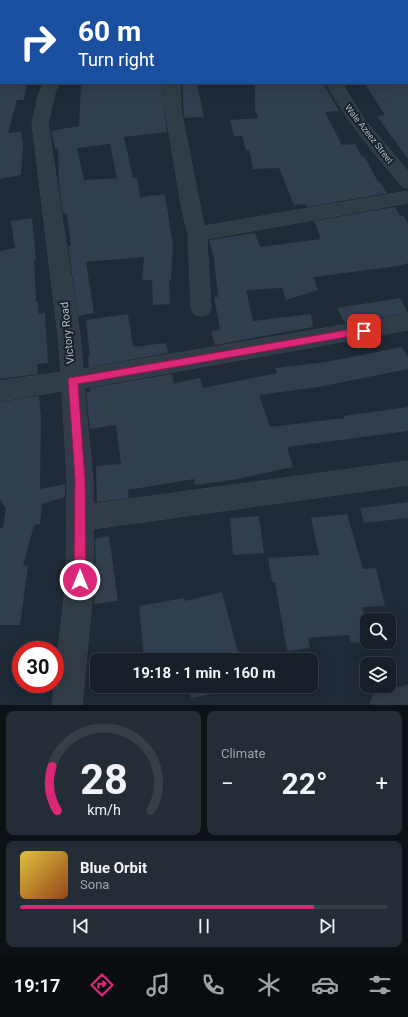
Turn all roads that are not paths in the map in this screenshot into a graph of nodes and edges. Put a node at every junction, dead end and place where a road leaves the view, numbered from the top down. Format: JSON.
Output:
{"nodes":[{"id":1,"x":52,"y":84,"type":"edge"},
{"id":2,"x":172,"y":84,"type":"edge"},
{"id":3,"x":334,"y":84,"type":"edge"},
{"id":4,"x":408,"y":182,"type":"edge"},
{"id":5,"x":408,"y":197,"type":"edge"},
{"id":6,"x":197,"y":234,"type":"junction"},
{"id":7,"x":201,"y":308,"type":"dead end"},
{"id":8,"x":408,"y":322,"type":"edge"},
{"id":9,"x":73,"y":380,"type":"junction"},
{"id":10,"x":0,"y":391,"type":"edge"},
{"id":11,"x":408,"y":473,"type":"edge"},
{"id":12,"x":80,"y":518,"type":"junction"},
{"id":13,"x":408,"y":702,"type":"edge"},
{"id":14,"x":67,"y":705,"type":"edge"},
{"id":15,"x":385,"y":705,"type":"edge"}],
"edges":[{"from":1,"to":9,"type":"street","name":"Victory Road"},
{"from":2,"to":6,"type":"street"},
{"from":3,"to":4,"type":"street","name":"Wale Azeez Street"},
{"from":5,"to":6,"type":"street"},
{"from":6,"to":7,"type":"street"},
{"from":8,"to":9,"type":"street"},
{"from":9,"to":10,"type":"street"},
{"from":9,"to":12,"type":"street","name":"Victory Road"},
{"from":11,"to":12,"type":"street"},
{"from":12,"to":14,"type":"street","name":"Victory Road"},
{"from":13,"to":15,"type":"street"}]}
